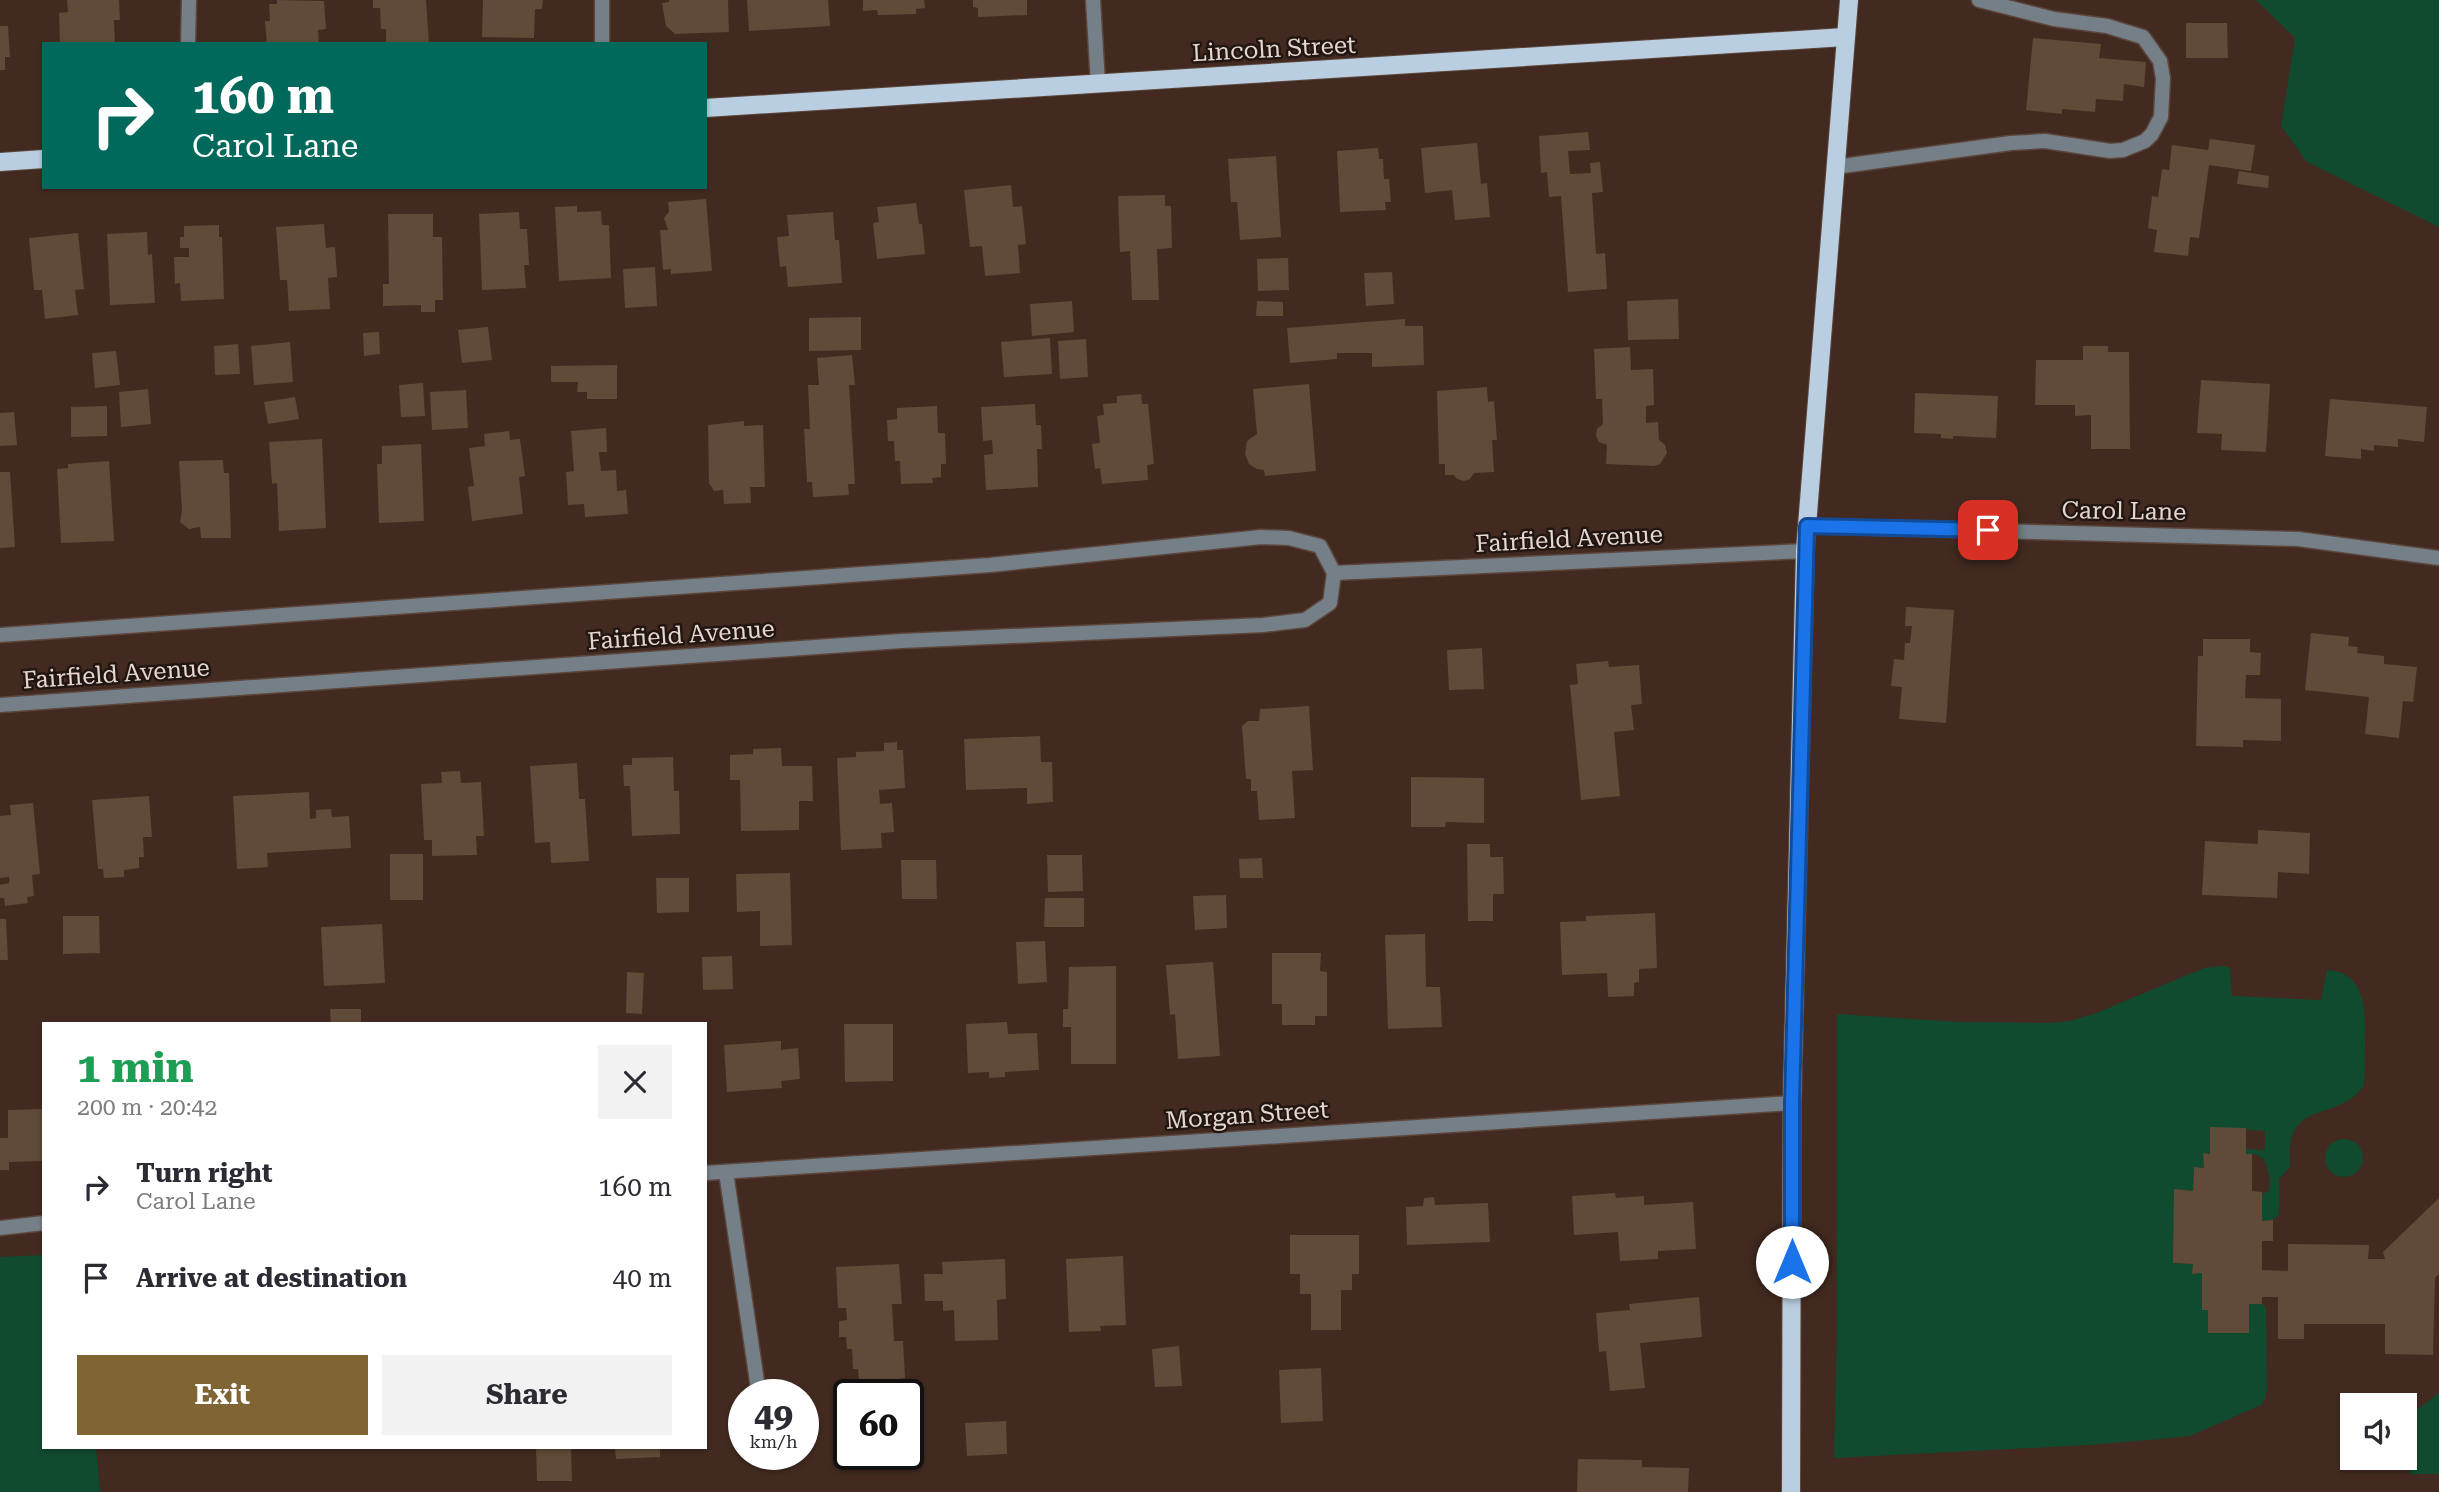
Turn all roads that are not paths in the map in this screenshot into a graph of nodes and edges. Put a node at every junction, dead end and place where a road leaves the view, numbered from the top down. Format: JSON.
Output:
{"nodes":[{"id":1,"x":188,"y":0,"type":"edge"},
{"id":2,"x":602,"y":0,"type":"edge"},
{"id":3,"x":1093,"y":0,"type":"edge"},
{"id":4,"x":1849,"y":0,"type":"edge"},
{"id":5,"x":1979,"y":0,"type":"edge"},
{"id":6,"x":1845,"y":37,"type":"junction"},
{"id":7,"x":188,"y":42,"type":"edge"},
{"id":8,"x":602,"y":42,"type":"edge"},
{"id":9,"x":1098,"y":85,"type":"junction"},
{"id":10,"x":707,"y":108,"type":"edge"},
{"id":11,"x":42,"y":159,"type":"edge"},
{"id":12,"x":0,"y":162,"type":"edge"},
{"id":13,"x":1835,"y":167,"type":"junction"},
{"id":14,"x":1807,"y":526,"type":"junction"},
{"id":15,"x":1805,"y":551,"type":"junction"},
{"id":16,"x":2439,"y":558,"type":"edge"},
{"id":17,"x":1334,"y":573,"type":"junction"},
{"id":18,"x":0,"y":635,"type":"edge"},
{"id":19,"x":0,"y":705,"type":"edge"},
{"id":20,"x":1792,"y":1103,"type":"junction"},
{"id":21,"x":726,"y":1172,"type":"junction"},
{"id":22,"x":707,"y":1173,"type":"edge"},
{"id":23,"x":42,"y":1223,"type":"edge"},
{"id":24,"x":0,"y":1228,"type":"edge"},
{"id":25,"x":757,"y":1379,"type":"edge"},
{"id":26,"x":1791,"y":1492,"type":"edge"}],
"edges":[{"from":1,"to":7,"type":"street"},
{"from":2,"to":8,"type":"street"},
{"from":3,"to":9,"type":"street"},
{"from":4,"to":6,"type":"main road"},
{"from":5,"to":13,"type":"street"},
{"from":6,"to":9,"type":"main road","name":"Lincoln Street"},
{"from":6,"to":13,"type":"main road"},
{"from":9,"to":10,"type":"main road","name":"Lincoln Street"},
{"from":11,"to":12,"type":"main road"},
{"from":13,"to":14,"type":"main road"},
{"from":14,"to":15,"type":"main road"},
{"from":14,"to":16,"type":"street","name":"Carol Lane"},
{"from":15,"to":17,"type":"street","name":"Fairfield Avenue"},
{"from":15,"to":20,"type":"main road"},
{"from":17,"to":18,"type":"street","name":"Fairfield Avenue"},
{"from":17,"to":19,"type":"street","name":"Fairfield Avenue"},
{"from":20,"to":21,"type":"street","name":"Morgan Street"},
{"from":20,"to":26,"type":"main road"},
{"from":21,"to":22,"type":"street","name":"Morgan Street"},
{"from":21,"to":25,"type":"street"},
{"from":23,"to":24,"type":"street"}]}
